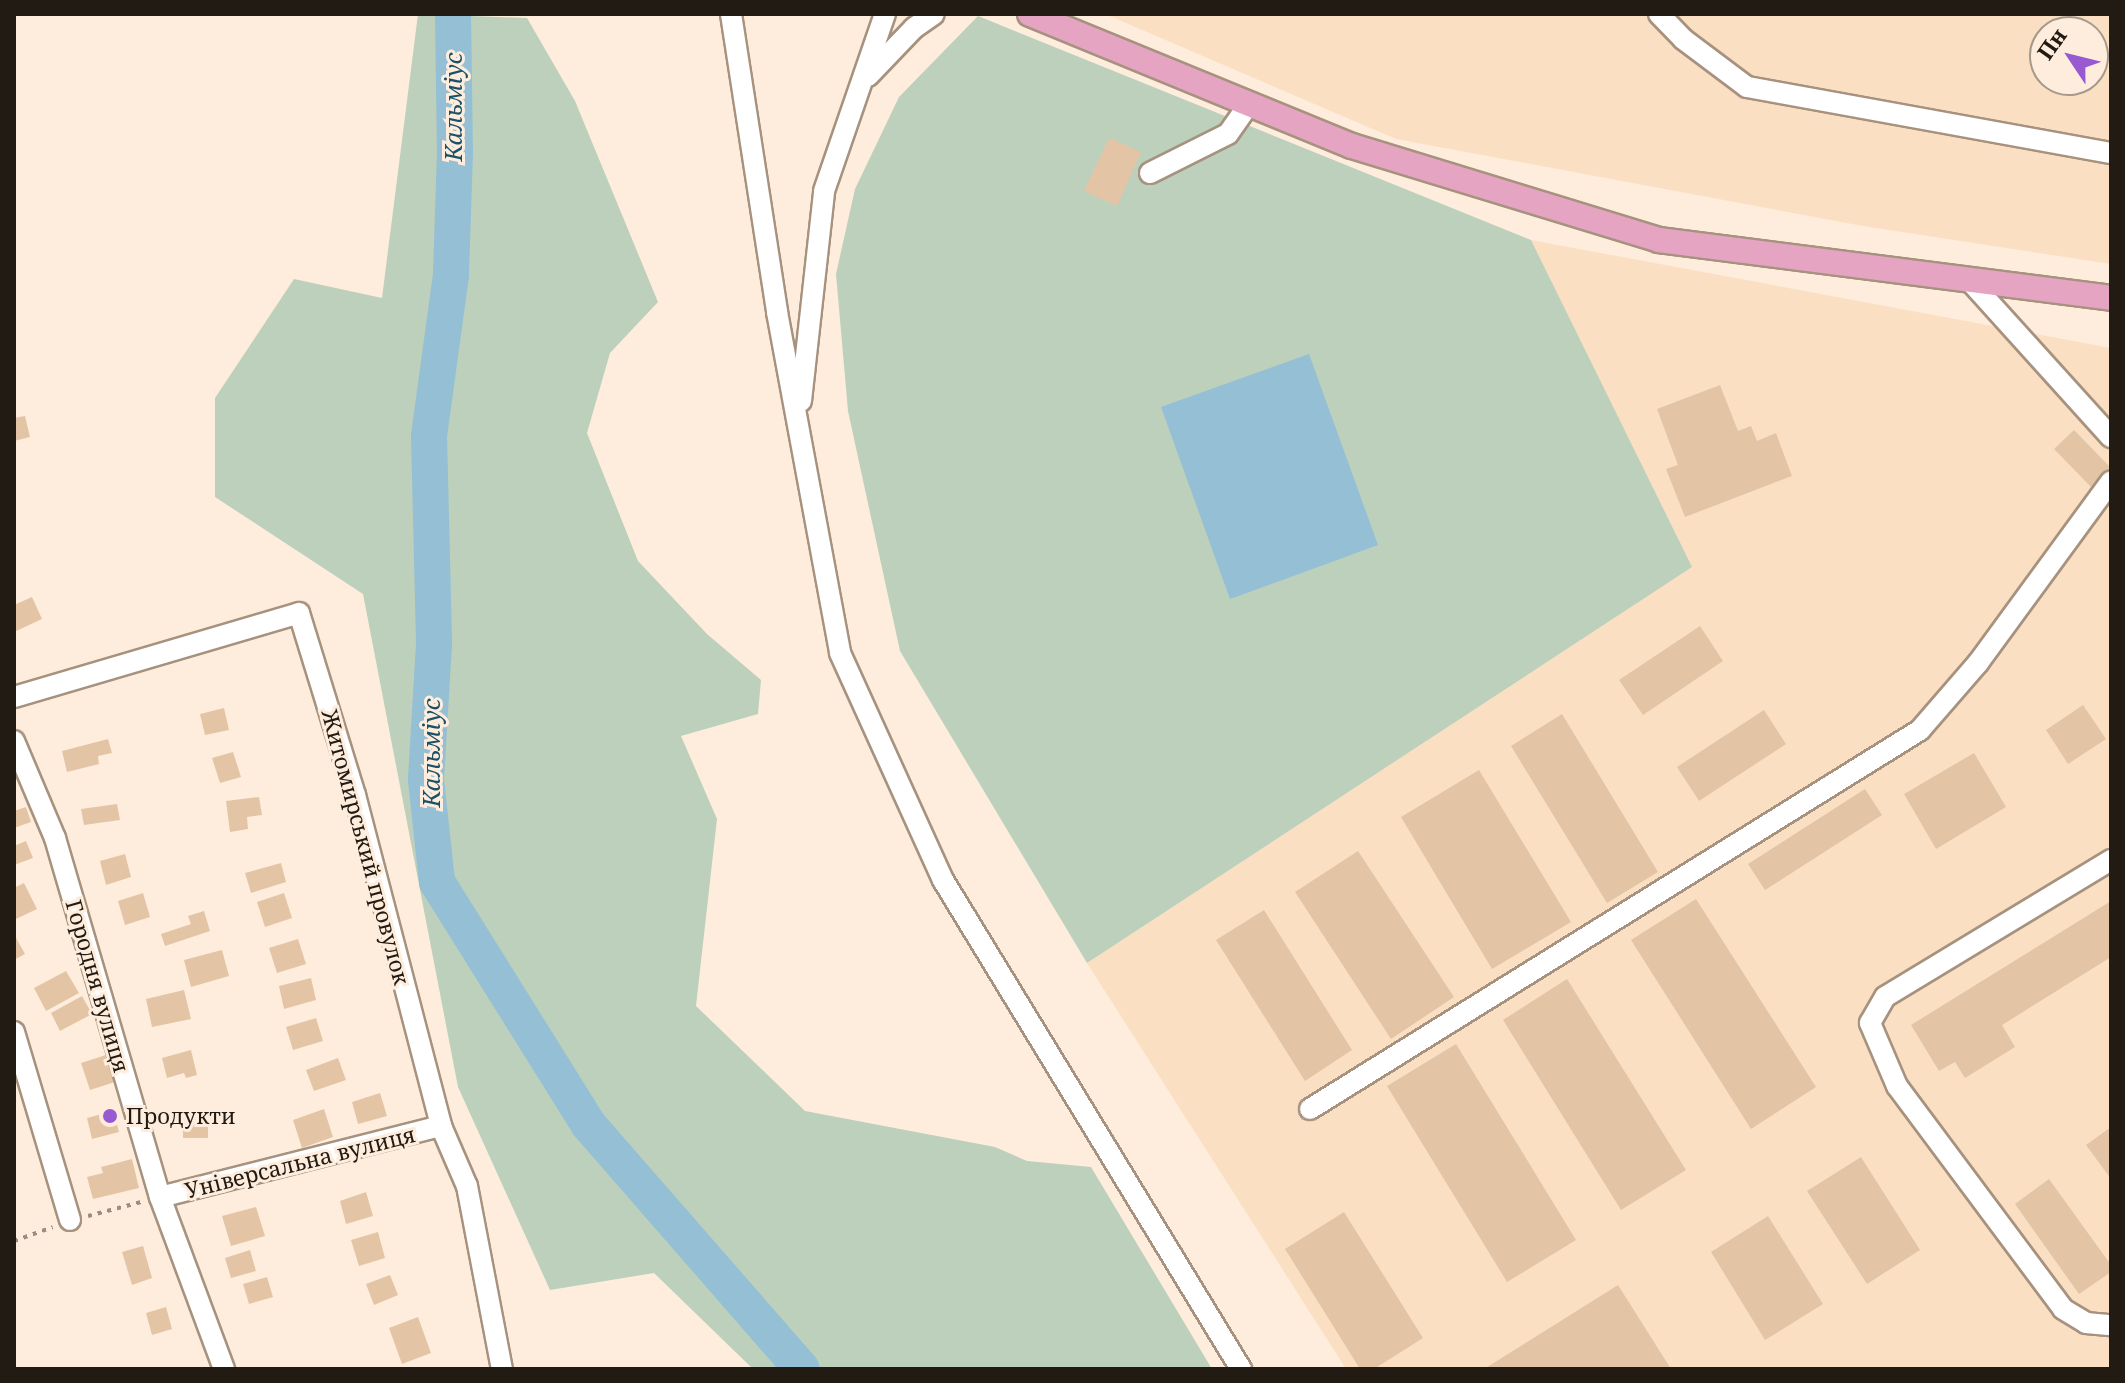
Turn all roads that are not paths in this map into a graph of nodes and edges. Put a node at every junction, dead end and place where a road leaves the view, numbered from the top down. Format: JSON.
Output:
{"nodes":[{"id":1,"x":731,"y":14,"type":"edge"},
{"id":2,"x":885,"y":14,"type":"edge"},
{"id":3,"x":934,"y":14,"type":"edge"},
{"id":4,"x":1030,"y":14,"type":"edge"},
{"id":5,"x":1659,"y":14,"type":"edge"},
{"id":6,"x":865,"y":79,"type":"junction"},
{"id":7,"x":1249,"y":104,"type":"junction"},
{"id":8,"x":2111,"y":153,"type":"edge"},
{"id":9,"x":1150,"y":173,"type":"dead end"},
{"id":10,"x":1969,"y":280,"type":"junction"},
{"id":11,"x":2111,"y":298,"type":"edge"},
{"id":12,"x":799,"y":421,"type":"junction"},
{"id":13,"x":2111,"y":437,"type":"edge"},
{"id":14,"x":2111,"y":481,"type":"edge"},
{"id":15,"x":14,"y":697,"type":"edge"},
{"id":16,"x":14,"y":741,"type":"edge"},
{"id":17,"x":2111,"y":860,"type":"edge"},
{"id":18,"x":14,"y":1032,"type":"edge"},
{"id":19,"x":1310,"y":1109,"type":"dead end"},
{"id":20,"x":441,"y":1126,"type":"junction"},
{"id":21,"x":160,"y":1197,"type":"junction"},
{"id":22,"x":70,"y":1220,"type":"dead end"},
{"id":23,"x":2111,"y":1325,"type":"edge"},
{"id":24,"x":224,"y":1369,"type":"edge"},
{"id":25,"x":502,"y":1369,"type":"edge"},
{"id":26,"x":1241,"y":1369,"type":"edge"}],
"edges":[{"from":1,"to":12,"type":"street"},
{"from":2,"to":6,"type":"street"},
{"from":3,"to":6,"type":"street"},
{"from":4,"to":7,"type":"main road"},
{"from":5,"to":8,"type":"street"},
{"from":6,"to":12,"type":"street"},
{"from":7,"to":9,"type":"street"},
{"from":7,"to":10,"type":"main road"},
{"from":10,"to":11,"type":"main road"},
{"from":10,"to":13,"type":"street"},
{"from":12,"to":26,"type":"street"},
{"from":14,"to":19,"type":"street"},
{"from":15,"to":20,"type":"street","name":"Житомирський провулок"},
{"from":16,"to":21,"type":"street","name":"Городня вулиця"},
{"from":17,"to":23,"type":"street"},
{"from":18,"to":22,"type":"street"},
{"from":20,"to":21,"type":"street","name":"Універсальна вулиця"},
{"from":20,"to":25,"type":"street","name":"Житомирський провулок"},
{"from":21,"to":24,"type":"street","name":"Городня вулиця"}]}
